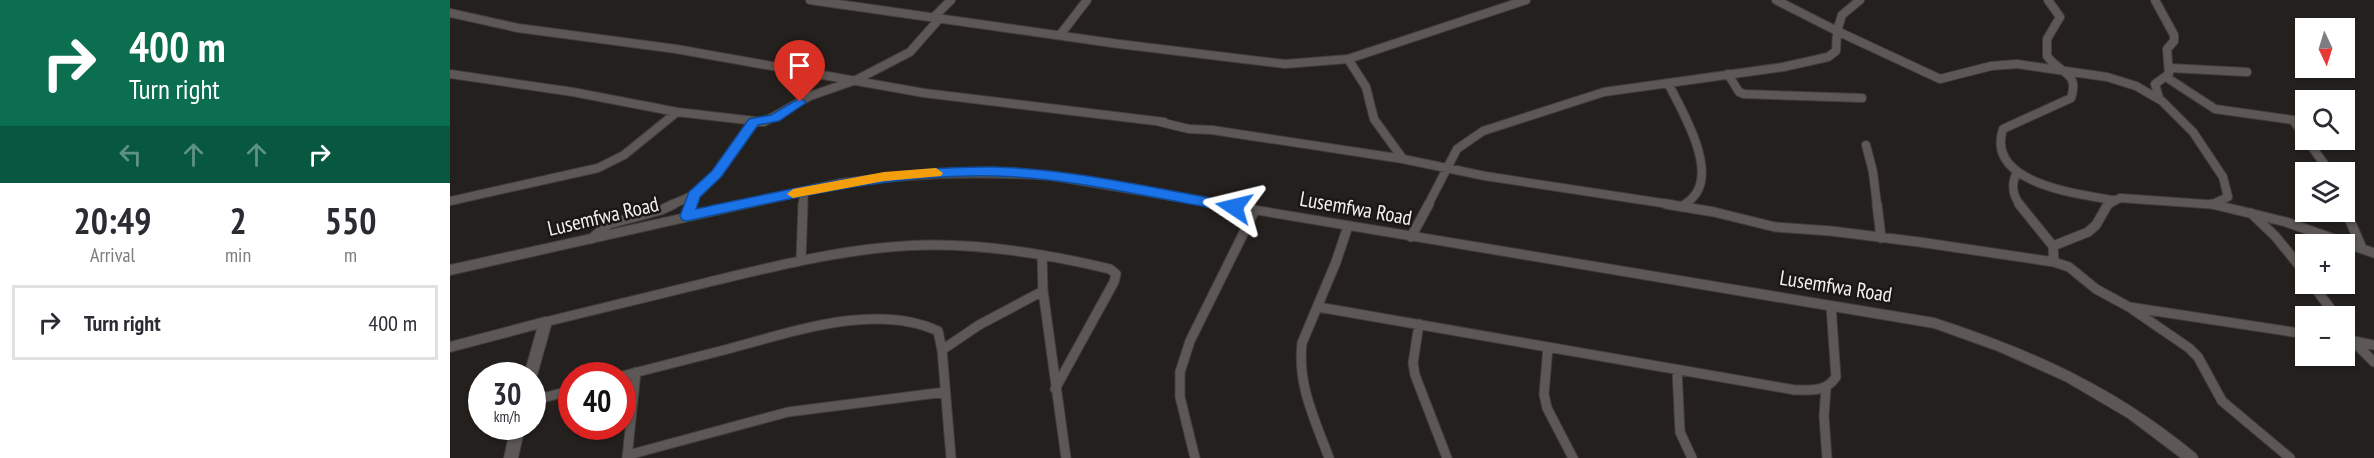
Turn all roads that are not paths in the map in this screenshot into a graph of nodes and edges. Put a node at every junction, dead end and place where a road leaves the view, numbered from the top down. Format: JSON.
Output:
{"nodes":[{"id":1,"x":810,"y":0,"type":"edge"},
{"id":2,"x":951,"y":0,"type":"edge"},
{"id":3,"x":1086,"y":0,"type":"edge"},
{"id":4,"x":1526,"y":0,"type":"edge"},
{"id":5,"x":1776,"y":0,"type":"edge"},
{"id":6,"x":1860,"y":0,"type":"edge"},
{"id":7,"x":2048,"y":0,"type":"edge"},
{"id":8,"x":2155,"y":0,"type":"edge"},
{"id":9,"x":450,"y":13,"type":"edge"},
{"id":10,"x":937,"y":18,"type":"junction"},
{"id":11,"x":1837,"y":31,"type":"junction"},
{"id":12,"x":1060,"y":35,"type":"junction"},
{"id":13,"x":1348,"y":60,"type":"junction"},
{"id":14,"x":2170,"y":68,"type":"junction"},
{"id":15,"x":2062,"y":70,"type":"junction"},
{"id":16,"x":2247,"y":72,"type":"dead end"},
{"id":17,"x":450,"y":74,"type":"edge"},
{"id":18,"x":1728,"y":74,"type":"junction"},
{"id":19,"x":2166,"y":77,"type":"junction"},
{"id":20,"x":856,"y":80,"type":"junction"},
{"id":21,"x":1668,"y":83,"type":"junction"},
{"id":22,"x":1862,"y":98,"type":"dead end"},
{"id":23,"x":2159,"y":98,"type":"junction"},
{"id":24,"x":677,"y":112,"type":"junction"},
{"id":25,"x":753,"y":122,"type":"junction"},
{"id":26,"x":2295,"y":123,"type":"edge"},
{"id":27,"x":1866,"y":145,"type":"dead end"},
{"id":28,"x":1403,"y":159,"type":"junction"},
{"id":29,"x":1448,"y":168,"type":"junction"},
{"id":30,"x":2017,"y":172,"type":"junction"},
{"id":31,"x":804,"y":191,"type":"junction"},
{"id":32,"x":694,"y":195,"type":"junction"},
{"id":33,"x":2113,"y":200,"type":"junction"},
{"id":34,"x":450,"y":201,"type":"edge"},
{"id":35,"x":2213,"y":204,"type":"junction"},
{"id":36,"x":1682,"y":207,"type":"junction"},
{"id":37,"x":1255,"y":210,"type":"junction"},
{"id":38,"x":2251,"y":213,"type":"junction"},
{"id":39,"x":687,"y":216,"type":"junction"},
{"id":40,"x":2351,"y":222,"type":"edge"},
{"id":41,"x":1348,"y":226,"type":"junction"},
{"id":42,"x":1411,"y":237,"type":"junction"},
{"id":43,"x":1881,"y":238,"type":"junction"},
{"id":44,"x":591,"y":240,"type":"junction"},
{"id":45,"x":2053,"y":246,"type":"junction"},
{"id":46,"x":2362,"y":248,"type":"junction"},
{"id":47,"x":2374,"y":253,"type":"edge"},
{"id":48,"x":1042,"y":256,"type":"junction"},
{"id":49,"x":801,"y":259,"type":"junction"},
{"id":50,"x":2295,"y":261,"type":"edge"},
{"id":51,"x":2054,"y":262,"type":"junction"},
{"id":52,"x":450,"y":270,"type":"edge"},
{"id":53,"x":1043,"y":291,"type":"junction"},
{"id":54,"x":1831,"y":306,"type":"junction"},
{"id":55,"x":1318,"y":307,"type":"junction"},
{"id":56,"x":2129,"y":307,"type":"junction"},
{"id":57,"x":545,"y":322,"type":"junction"},
{"id":58,"x":1419,"y":324,"type":"junction"},
{"id":59,"x":2295,"y":332,"type":"edge"},
{"id":60,"x":2355,"y":341,"type":"edge"},
{"id":61,"x":2355,"y":345,"type":"edge"},
{"id":62,"x":2374,"y":345,"type":"edge"},
{"id":63,"x":450,"y":347,"type":"edge"},
{"id":64,"x":1548,"y":347,"type":"junction"},
{"id":65,"x":942,"y":350,"type":"junction"},
{"id":66,"x":534,"y":362,"type":"edge"},
{"id":67,"x":2374,"y":362,"type":"edge"},
{"id":68,"x":1677,"y":370,"type":"junction"},
{"id":69,"x":636,"y":372,"type":"edge"},
{"id":70,"x":1826,"y":388,"type":"junction"},
{"id":71,"x":1055,"y":389,"type":"junction"},
{"id":72,"x":945,"y":392,"type":"junction"},
{"id":73,"x":515,"y":440,"type":"edge"},
{"id":74,"x":630,"y":440,"type":"edge"},
{"id":75,"x":628,"y":457,"type":"edge"},
{"id":76,"x":511,"y":458,"type":"edge"},
{"id":77,"x":951,"y":458,"type":"edge"},
{"id":78,"x":1066,"y":458,"type":"edge"},
{"id":79,"x":1195,"y":458,"type":"edge"},
{"id":80,"x":1329,"y":458,"type":"edge"},
{"id":81,"x":1447,"y":458,"type":"edge"},
{"id":82,"x":1573,"y":458,"type":"edge"},
{"id":83,"x":1692,"y":458,"type":"edge"},
{"id":84,"x":1827,"y":458,"type":"edge"},
{"id":85,"x":2191,"y":458,"type":"edge"},
{"id":86,"x":2290,"y":458,"type":"edge"}],
"edges":[{"from":1,"to":10,"type":"street"},
{"from":2,"to":10,"type":"street"},
{"from":3,"to":12,"type":"street"},
{"from":4,"to":13,"type":"street"},
{"from":5,"to":11,"type":"street"},
{"from":6,"to":11,"type":"street"},
{"from":7,"to":15,"type":"street"},
{"from":8,"to":14,"type":"street"},
{"from":9,"to":20,"type":"street"},
{"from":10,"to":12,"type":"street"},
{"from":10,"to":20,"type":"street"},
{"from":11,"to":15,"type":"street"},
{"from":11,"to":18,"type":"street"},
{"from":12,"to":13,"type":"street"},
{"from":13,"to":28,"type":"street"},
{"from":14,"to":16,"type":"street"},
{"from":14,"to":19,"type":"street"},
{"from":15,"to":23,"type":"street"},
{"from":15,"to":30,"type":"street"},
{"from":17,"to":24,"type":"street"},
{"from":18,"to":21,"type":"street"},
{"from":18,"to":22,"type":"street"},
{"from":19,"to":23,"type":"street"},
{"from":19,"to":26,"type":"street"},
{"from":20,"to":25,"type":"street"},
{"from":20,"to":28,"type":"street"},
{"from":21,"to":29,"type":"street"},
{"from":21,"to":36,"type":"street"},
{"from":23,"to":35,"type":"street"},
{"from":24,"to":25,"type":"street"},
{"from":24,"to":34,"type":"street"},
{"from":25,"to":32,"type":"street"},
{"from":27,"to":43,"type":"street"},
{"from":28,"to":29,"type":"street"},
{"from":29,"to":36,"type":"street"},
{"from":29,"to":42,"type":"street"},
{"from":30,"to":33,"type":"street"},
{"from":30,"to":45,"type":"street"},
{"from":31,"to":37,"type":"street","name":"Lusemfwa Road"},
{"from":31,"to":39,"type":"street","name":"Lusemfwa Road"},
{"from":31,"to":49,"type":"street"},
{"from":32,"to":39,"type":"street"},
{"from":32,"to":44,"type":"street"},
{"from":33,"to":35,"type":"street"},
{"from":33,"to":45,"type":"street"},
{"from":35,"to":38,"type":"street"},
{"from":36,"to":43,"type":"street"},
{"from":37,"to":41,"type":"street","name":"Lusemfwa Road"},
{"from":37,"to":79,"type":"street"},
{"from":38,"to":46,"type":"street"},
{"from":38,"to":50,"type":"street"},
{"from":39,"to":44,"type":"street","name":"Lusemfwa Road"},
{"from":40,"to":46,"type":"street"},
{"from":41,"to":42,"type":"street","name":"Lusemfwa Road"},
{"from":41,"to":55,"type":"street"},
{"from":42,"to":54,"type":"street","name":"Lusemfwa Road"},
{"from":43,"to":51,"type":"street"},
{"from":44,"to":52,"type":"street","name":"Lusemfwa Road"},
{"from":45,"to":51,"type":"street"},
{"from":46,"to":47,"type":"street"},
{"from":48,"to":49,"type":"street"},
{"from":48,"to":53,"type":"street"},
{"from":48,"to":71,"type":"street"},
{"from":49,"to":57,"type":"street"},
{"from":51,"to":56,"type":"street"},
{"from":53,"to":65,"type":"street"},
{"from":53,"to":71,"type":"street"},
{"from":54,"to":70,"type":"street"},
{"from":54,"to":85,"type":"street","name":"Lusemfwa Road"},
{"from":55,"to":58,"type":"street"},
{"from":55,"to":80,"type":"street"},
{"from":56,"to":59,"type":"street"},
{"from":56,"to":86,"type":"street"},
{"from":57,"to":63,"type":"street"},
{"from":57,"to":66,"type":"street"},
{"from":58,"to":64,"type":"street"},
{"from":58,"to":81,"type":"street"},
{"from":60,"to":62,"type":"street"},
{"from":61,"to":67,"type":"street"},
{"from":64,"to":68,"type":"street"},
{"from":64,"to":82,"type":"street"},
{"from":65,"to":69,"type":"street"},
{"from":65,"to":72,"type":"street"},
{"from":68,"to":70,"type":"street"},
{"from":68,"to":83,"type":"street"},
{"from":70,"to":84,"type":"street"},
{"from":71,"to":78,"type":"street"},
{"from":72,"to":75,"type":"street"},
{"from":72,"to":77,"type":"street"},
{"from":73,"to":76,"type":"street"},
{"from":74,"to":75,"type":"street"}]}
